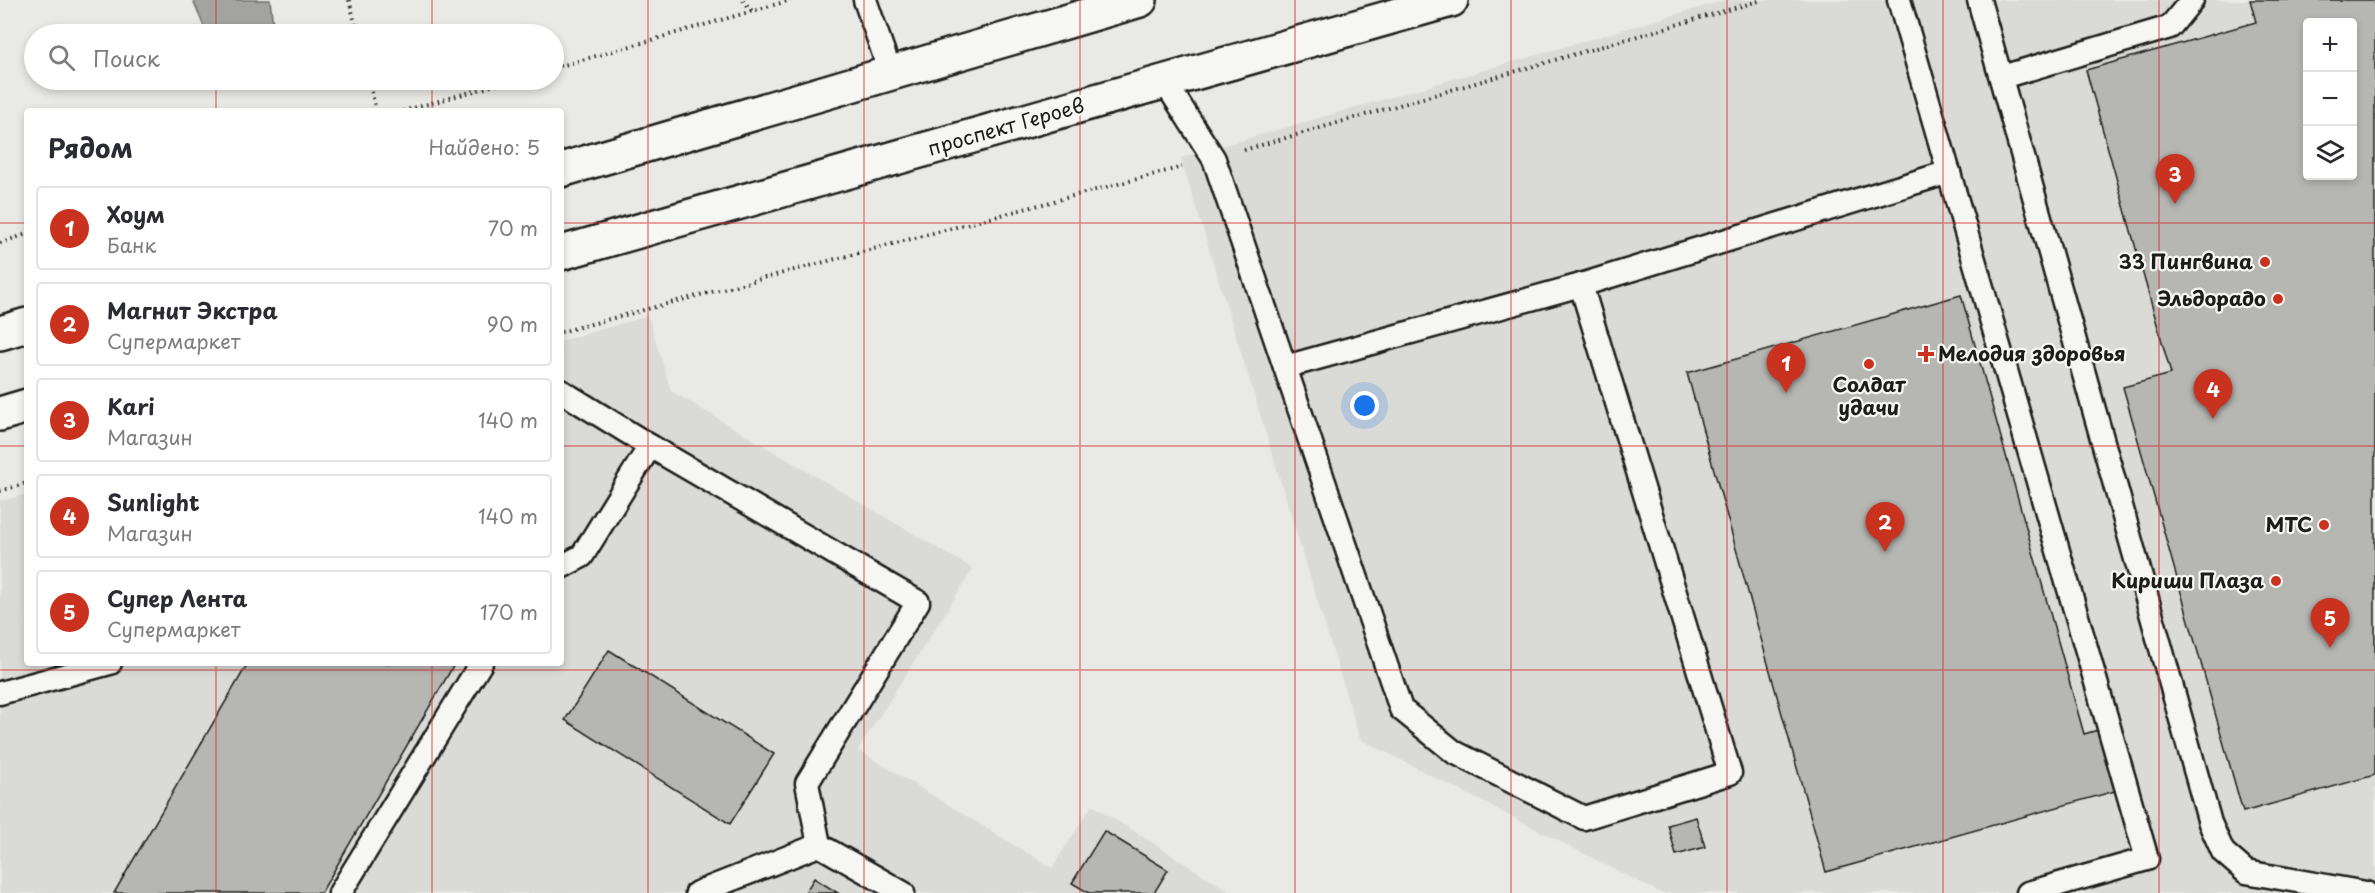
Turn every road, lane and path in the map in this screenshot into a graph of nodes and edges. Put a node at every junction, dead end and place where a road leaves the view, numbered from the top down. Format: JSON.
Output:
{"nodes":[{"id":1,"x":350,"y":0,"type":"edge"},
{"id":2,"x":742,"y":0,"type":"edge"},
{"id":3,"x":791,"y":0,"type":"edge"},
{"id":4,"x":865,"y":0,"type":"edge"},
{"id":5,"x":1140,"y":0,"type":"edge"},
{"id":6,"x":1451,"y":0,"type":"edge"},
{"id":7,"x":1762,"y":0,"type":"edge"},
{"id":8,"x":1899,"y":0,"type":"edge"},
{"id":9,"x":1979,"y":0,"type":"edge"},
{"id":10,"x":2192,"y":0,"type":"edge"},
{"id":11,"x":752,"y":11,"type":"junction"},
{"id":12,"x":356,"y":24,"type":"edge"},
{"id":13,"x":564,"y":65,"type":"edge"},
{"id":14,"x":891,"y":74,"type":"junction"},
{"id":15,"x":2002,"y":77,"type":"junction"},
{"id":16,"x":1165,"y":82,"type":"junction"},
{"id":17,"x":371,"y":90,"type":"edge"},
{"id":18,"x":478,"y":90,"type":"edge"},
{"id":19,"x":375,"y":108,"type":"edge"},
{"id":20,"x":414,"y":108,"type":"edge"},
{"id":21,"x":1214,"y":159,"type":"junction"},
{"id":22,"x":564,"y":169,"type":"edge"},
{"id":23,"x":1949,"y":172,"type":"junction"},
{"id":24,"x":24,"y":235,"type":"edge"},
{"id":25,"x":0,"y":243,"type":"edge"},
{"id":26,"x":564,"y":252,"type":"edge"},
{"id":27,"x":1581,"y":285,"type":"junction"},
{"id":28,"x":24,"y":326,"type":"edge"},
{"id":29,"x":564,"y":331,"type":"edge"},
{"id":30,"x":0,"y":333,"type":"edge"},
{"id":31,"x":1285,"y":367,"type":"junction"},
{"id":32,"x":564,"y":393,"type":"edge"},
{"id":33,"x":24,"y":407,"type":"edge"},
{"id":34,"x":0,"y":414,"type":"edge"},
{"id":35,"x":650,"y":446,"type":"junction"},
{"id":36,"x":24,"y":484,"type":"edge"},
{"id":37,"x":0,"y":490,"type":"edge"},
{"id":38,"x":564,"y":565,"type":"edge"},
{"id":39,"x":99,"y":666,"type":"edge"},
{"id":40,"x":479,"y":666,"type":"edge"},
{"id":41,"x":0,"y":693,"type":"edge"},
{"id":42,"x":819,"y":845,"type":"junction"},
{"id":43,"x":340,"y":893,"type":"edge"},
{"id":44,"x":697,"y":893,"type":"edge"},
{"id":45,"x":903,"y":893,"type":"edge"},
{"id":46,"x":2028,"y":893,"type":"edge"},
{"id":47,"x":2366,"y":893,"type":"edge"}],
"edges":[{"from":1,"to":12,"type":"path"},
{"from":2,"to":11,"type":"path"},
{"from":3,"to":11,"type":"path"},
{"from":4,"to":14,"type":"lane"},
{"from":5,"to":14,"type":"main road"},
{"from":6,"to":16,"type":"main road","name":"проспект Героев"},
{"from":7,"to":21,"type":"path"},
{"from":8,"to":23,"type":"lane"},
{"from":9,"to":15,"type":"lane"},
{"from":10,"to":15,"type":"lane"},
{"from":11,"to":13,"type":"path"},
{"from":14,"to":22,"type":"main road"},
{"from":15,"to":47,"type":"lane"},
{"from":16,"to":21,"type":"lane"},
{"from":16,"to":26,"type":"main road","name":"проспект Героев"},
{"from":17,"to":19,"type":"path"},
{"from":18,"to":20,"type":"path"},
{"from":21,"to":29,"type":"path"},
{"from":21,"to":31,"type":"lane"},
{"from":23,"to":27,"type":"lane"},
{"from":23,"to":46,"type":"lane"},
{"from":24,"to":25,"type":"path"},
{"from":27,"to":31,"type":"lane"},
{"from":27,"to":31,"type":"lane"},
{"from":28,"to":30,"type":"main road"},
{"from":32,"to":35,"type":"lane"},
{"from":33,"to":34,"type":"main road"},
{"from":35,"to":38,"type":"lane"},
{"from":35,"to":42,"type":"lane"},
{"from":36,"to":37,"type":"path"},
{"from":39,"to":41,"type":"lane"},
{"from":40,"to":43,"type":"lane"},
{"from":42,"to":44,"type":"lane"},
{"from":42,"to":45,"type":"lane"}]}
